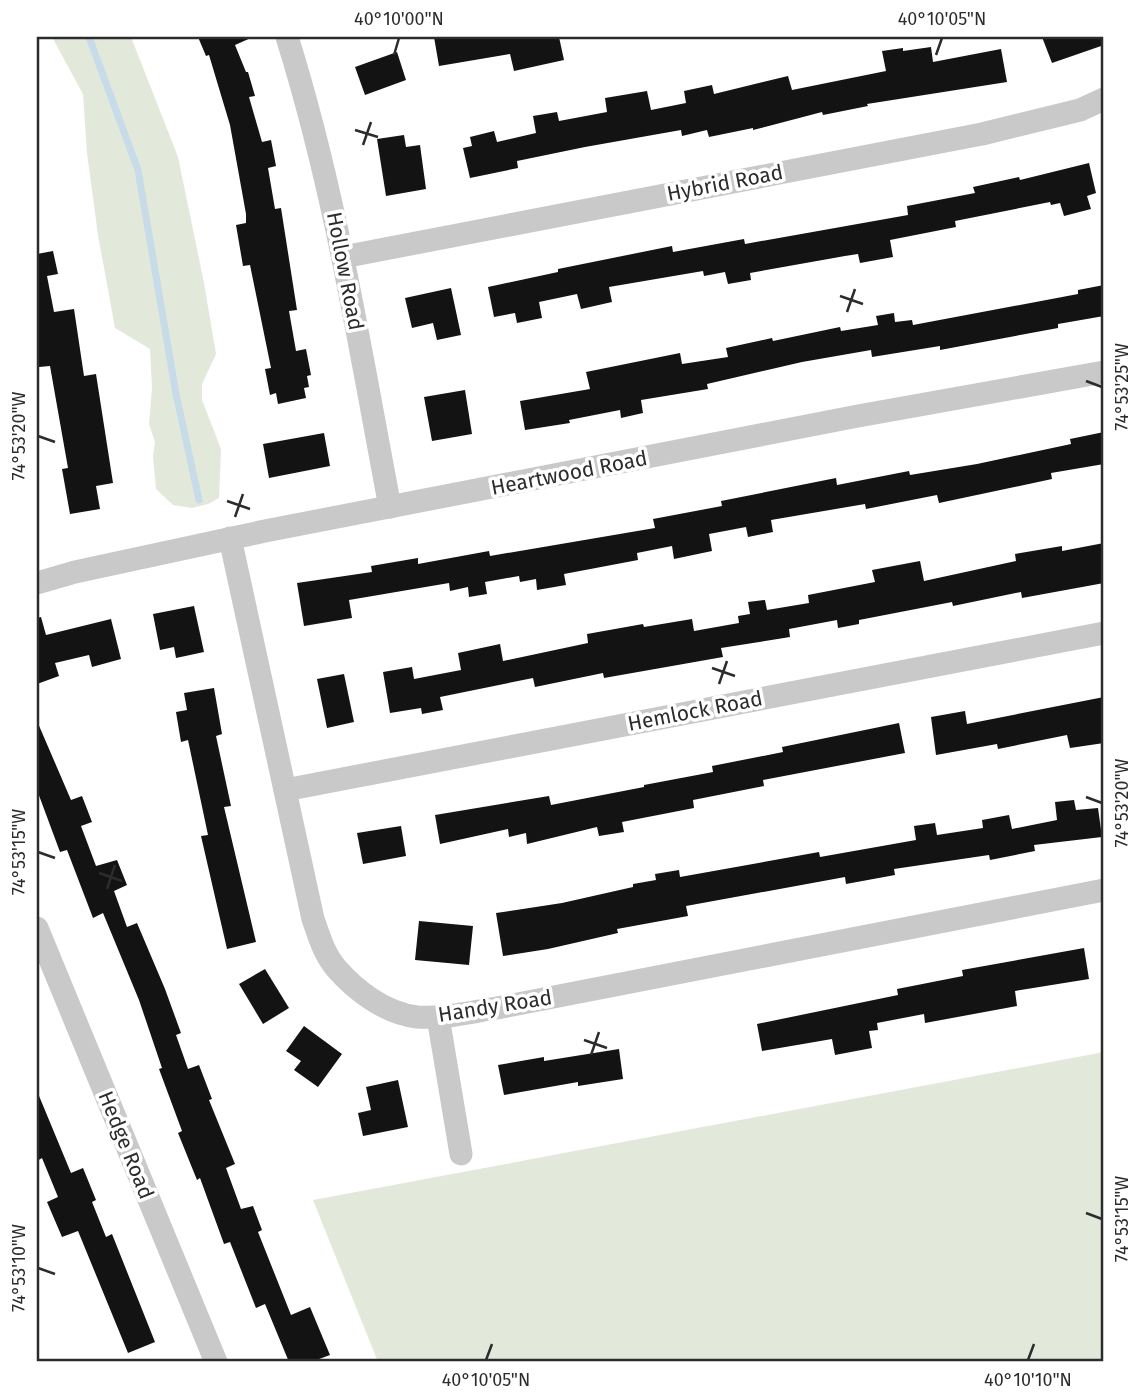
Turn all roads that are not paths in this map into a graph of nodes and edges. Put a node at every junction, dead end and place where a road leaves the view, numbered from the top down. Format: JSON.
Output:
{"nodes":[{"id":1,"x":287,"y":37,"type":"edge"},
{"id":2,"x":1104,"y":99,"type":"edge"},
{"id":3,"x":343,"y":257,"type":"junction"},
{"id":4,"x":1104,"y":372,"type":"edge"},
{"id":5,"x":390,"y":507,"type":"junction"},
{"id":6,"x":230,"y":538,"type":"junction"},
{"id":7,"x":37,"y":583,"type":"edge"},
{"id":8,"x":1104,"y":633,"type":"edge"},
{"id":9,"x":285,"y":790,"type":"junction"},
{"id":10,"x":1104,"y":890,"type":"edge"},
{"id":11,"x":37,"y":928,"type":"edge"},
{"id":12,"x":438,"y":1017,"type":"junction"},
{"id":13,"x":461,"y":1154,"type":"dead end"},
{"id":14,"x":216,"y":1362,"type":"edge"}],
"edges":[{"from":1,"to":3,"type":"street","name":"Hollow Road"},
{"from":2,"to":3,"type":"street","name":"Hybrid Road"},
{"from":3,"to":5,"type":"street","name":"Hollow Road"},
{"from":4,"to":5,"type":"street","name":"Heartwood Road"},
{"from":5,"to":6,"type":"street","name":"Heartwood Road"},
{"from":6,"to":7,"type":"street","name":"Heartwood Road"},
{"from":6,"to":9,"type":"street","name":"Handy Road"},
{"from":8,"to":9,"type":"street","name":"Hemlock Road"},
{"from":9,"to":12,"type":"street","name":"Handy Road"},
{"from":10,"to":12,"type":"street","name":"Handy Road"},
{"from":11,"to":14,"type":"street","name":"Hedge Road"},
{"from":12,"to":13,"type":"street"}]}
